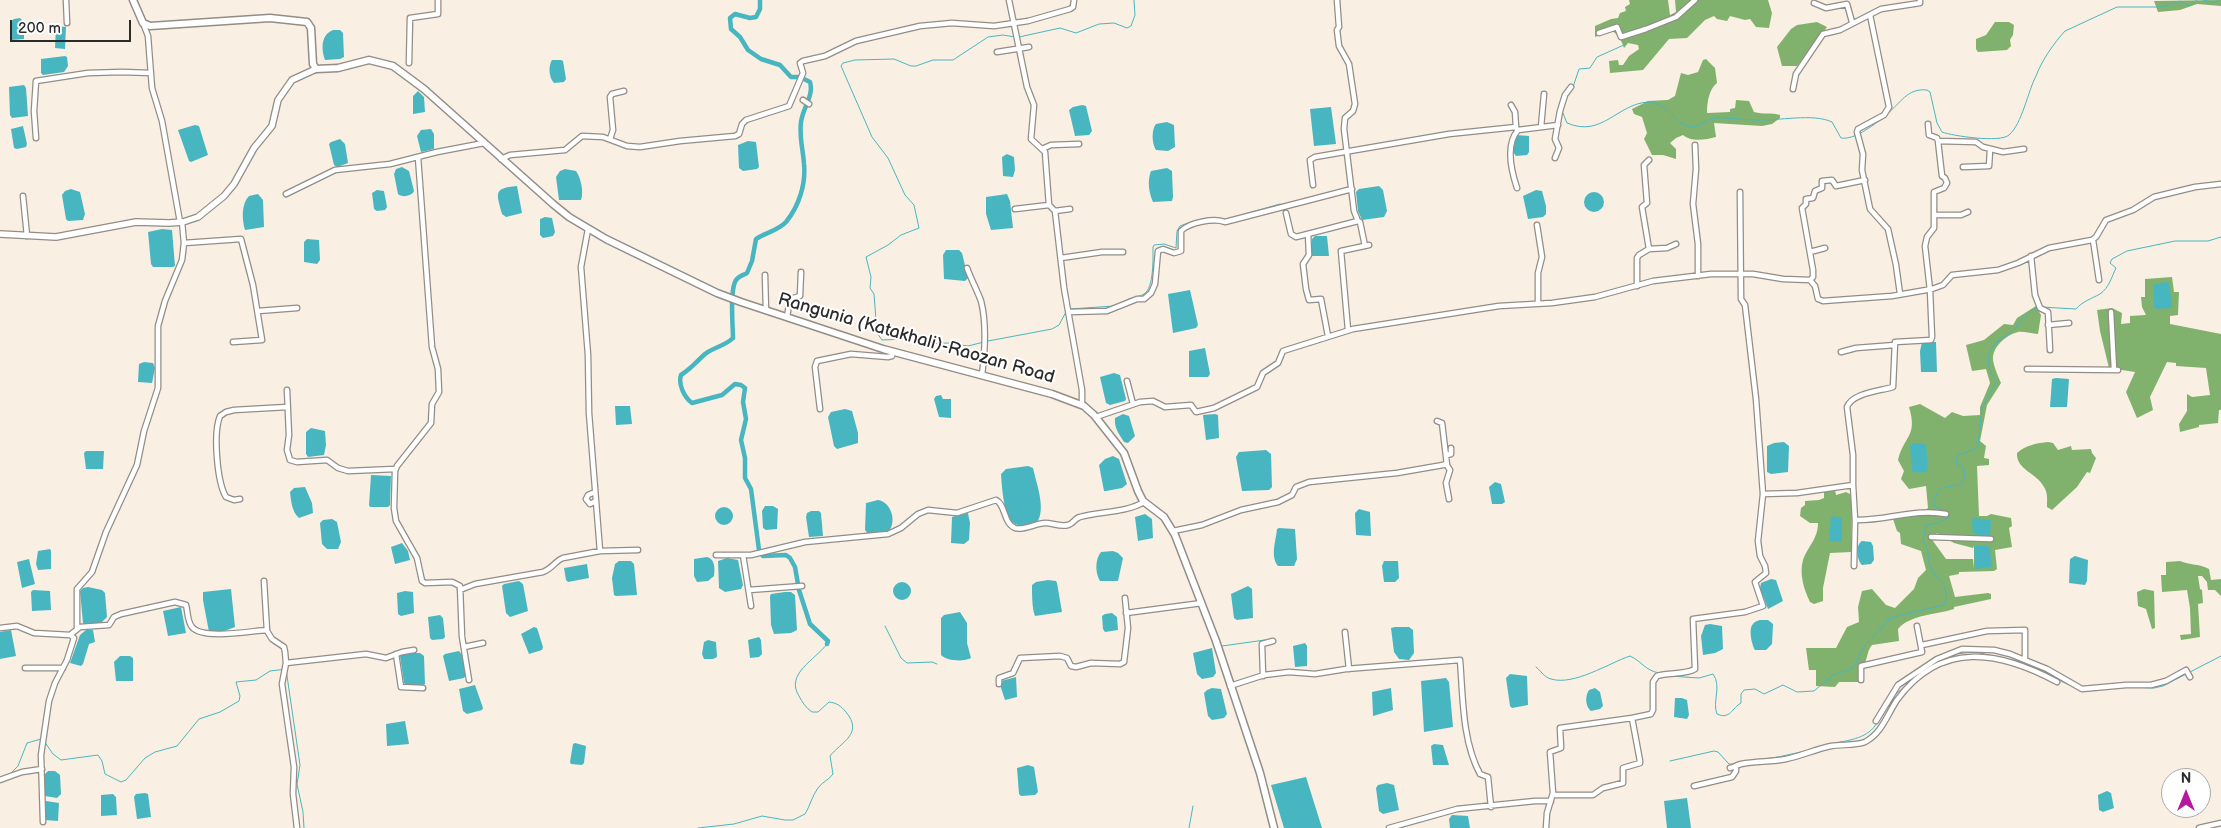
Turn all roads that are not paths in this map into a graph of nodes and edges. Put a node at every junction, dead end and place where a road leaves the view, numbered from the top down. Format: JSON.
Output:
{"nodes":[{"id":1,"x":66,"y":0,"type":"edge"},
{"id":2,"x":133,"y":0,"type":"edge"},
{"id":3,"x":438,"y":0,"type":"edge"},
{"id":4,"x":1010,"y":0,"type":"edge"},
{"id":5,"x":1074,"y":0,"type":"edge"},
{"id":6,"x":1337,"y":0,"type":"edge"},
{"id":7,"x":1695,"y":0,"type":"edge"},
{"id":8,"x":1920,"y":0,"type":"edge"},
{"id":9,"x":1814,"y":3,"type":"dead end"},
{"id":10,"x":1870,"y":15,"type":"junction"},
{"id":11,"x":1852,"y":22,"type":"junction"},
{"id":12,"x":67,"y":23,"type":"dead end"},
{"id":13,"x":143,"y":23,"type":"junction"},
{"id":14,"x":1013,"y":23,"type":"junction"},
{"id":15,"x":1598,"y":33,"type":"dead end"},
{"id":16,"x":1029,"y":47,"type":"dead end"},
{"id":17,"x":1019,"y":49,"type":"junction"},
{"id":18,"x":997,"y":52,"type":"dead end"},
{"id":19,"x":409,"y":63,"type":"dead end"},
{"id":20,"x":316,"y":69,"type":"junction"},
{"id":21,"x":151,"y":73,"type":"junction"},
{"id":22,"x":1572,"y":87,"type":"dead end"},
{"id":23,"x":1793,"y":89,"type":"dead end"},
{"id":24,"x":624,"y":90,"type":"dead end"},
{"id":25,"x":1544,"y":94,"type":"dead end"},
{"id":26,"x":804,"y":100,"type":"dead end"},
{"id":27,"x":809,"y":104,"type":"dead end"},
{"id":28,"x":1511,"y":104,"type":"dead end"},
{"id":29,"x":1928,"y":124,"type":"dead end"},
{"id":30,"x":1558,"y":125,"type":"junction"},
{"id":31,"x":1541,"y":127,"type":"junction"},
{"id":32,"x":1517,"y":128,"type":"junction"},
{"id":33,"x":36,"y":138,"type":"dead end"},
{"id":34,"x":610,"y":139,"type":"junction"},
{"id":35,"x":1938,"y":141,"type":"junction"},
{"id":36,"x":484,"y":143,"type":"junction"},
{"id":37,"x":1079,"y":144,"type":"dead end"},
{"id":38,"x":1695,"y":145,"type":"dead end"},
{"id":39,"x":2024,"y":149,"type":"dead end"},
{"id":40,"x":1042,"y":150,"type":"junction"},
{"id":41,"x":1990,"y":150,"type":"junction"},
{"id":42,"x":1348,"y":152,"type":"junction"},
{"id":43,"x":418,"y":157,"type":"junction"},
{"id":44,"x":1555,"y":158,"type":"dead end"},
{"id":45,"x":501,"y":159,"type":"junction"},
{"id":46,"x":1649,"y":160,"type":"dead end"},
{"id":47,"x":1963,"y":168,"type":"dead end"},
{"id":48,"x":1865,"y":180,"type":"junction"},
{"id":49,"x":2221,"y":184,"type":"edge"},
{"id":50,"x":1313,"y":185,"type":"dead end"},
{"id":51,"x":1517,"y":188,"type":"dead end"},
{"id":52,"x":1352,"y":189,"type":"junction"},
{"id":53,"x":1740,"y":192,"type":"dead end"},
{"id":54,"x":286,"y":194,"type":"dead end"},
{"id":55,"x":23,"y":196,"type":"dead end"},
{"id":56,"x":1049,"y":205,"type":"junction"},
{"id":57,"x":1015,"y":209,"type":"dead end"},
{"id":58,"x":1070,"y":209,"type":"dead end"},
{"id":59,"x":1055,"y":211,"type":"junction"},
{"id":60,"x":1968,"y":212,"type":"dead end"},
{"id":61,"x":1286,"y":213,"type":"dead end"},
{"id":62,"x":1935,"y":215,"type":"junction"},
{"id":63,"x":1358,"y":221,"type":"junction"},
{"id":64,"x":181,"y":222,"type":"junction"},
{"id":65,"x":1537,"y":225,"type":"dead end"},
{"id":66,"x":588,"y":229,"type":"junction"},
{"id":67,"x":0,"y":234,"type":"edge"},
{"id":68,"x":1308,"y":234,"type":"junction"},
{"id":69,"x":27,"y":236,"type":"junction"},
{"id":70,"x":2093,"y":240,"type":"junction"},
{"id":71,"x":184,"y":243,"type":"junction"},
{"id":72,"x":1676,"y":244,"type":"dead end"},
{"id":73,"x":1825,"y":248,"type":"dead end"},
{"id":74,"x":1649,"y":250,"type":"junction"},
{"id":75,"x":1123,"y":252,"type":"dead end"},
{"id":76,"x":1810,"y":252,"type":"junction"},
{"id":77,"x":2031,"y":256,"type":"junction"},
{"id":78,"x":1061,"y":258,"type":"junction"},
{"id":79,"x":967,"y":268,"type":"dead end"},
{"id":80,"x":801,"y":272,"type":"dead end"},
{"id":81,"x":1740,"y":274,"type":"junction"},
{"id":82,"x":764,"y":275,"type":"dead end"},
{"id":83,"x":1698,"y":276,"type":"junction"},
{"id":84,"x":1810,"y":280,"type":"junction"},
{"id":85,"x":2099,"y":280,"type":"dead end"},
{"id":86,"x":1637,"y":286,"type":"junction"},
{"id":87,"x":1930,"y":290,"type":"junction"},
{"id":88,"x":1900,"y":294,"type":"junction"},
{"id":89,"x":1538,"y":303,"type":"junction"},
{"id":90,"x":296,"y":308,"type":"dead end"},
{"id":91,"x":258,"y":311,"type":"junction"},
{"id":92,"x":766,"y":311,"type":"junction"},
{"id":93,"x":1069,"y":312,"type":"junction"},
{"id":94,"x":2112,"y":312,"type":"dead end"},
{"id":95,"x":787,"y":317,"type":"junction"},
{"id":96,"x":2069,"y":323,"type":"dead end"},
{"id":97,"x":2048,"y":325,"type":"junction"},
{"id":98,"x":1348,"y":330,"type":"junction"},
{"id":99,"x":1328,"y":336,"type":"junction"},
{"id":100,"x":233,"y":342,"type":"dead end"},
{"id":101,"x":1895,"y":345,"type":"junction"},
{"id":102,"x":2050,"y":350,"type":"dead end"},
{"id":103,"x":893,"y":351,"type":"junction"},
{"id":104,"x":1841,"y":352,"type":"dead end"},
{"id":105,"x":2027,"y":369,"type":"dead end"},
{"id":106,"x":982,"y":375,"type":"junction"},
{"id":107,"x":1127,"y":381,"type":"dead end"},
{"id":108,"x":287,"y":390,"type":"dead end"},
{"id":109,"x":1082,"y":404,"type":"junction"},
{"id":110,"x":1133,"y":404,"type":"junction"},
{"id":111,"x":287,"y":407,"type":"junction"},
{"id":112,"x":820,"y":409,"type":"dead end"},
{"id":113,"x":1096,"y":417,"type":"junction"},
{"id":114,"x":1436,"y":421,"type":"dead end"},
{"id":115,"x":1451,"y":448,"type":"dead end"},
{"id":116,"x":1447,"y":454,"type":"junction"},
{"id":117,"x":1447,"y":465,"type":"junction"},
{"id":118,"x":395,"y":469,"type":"junction"},
{"id":119,"x":1853,"y":485,"type":"junction"},
{"id":120,"x":595,"y":492,"type":"junction"},
{"id":121,"x":1763,"y":494,"type":"junction"},
{"id":122,"x":240,"y":499,"type":"dead end"},
{"id":123,"x":1449,"y":499,"type":"dead end"},
{"id":124,"x":596,"y":501,"type":"junction"},
{"id":125,"x":1144,"y":502,"type":"junction"},
{"id":126,"x":1946,"y":514,"type":"dead end"},
{"id":127,"x":1855,"y":520,"type":"junction"},
{"id":128,"x":1173,"y":531,"type":"junction"},
{"id":129,"x":1931,"y":537,"type":"dead end"},
{"id":130,"x":1991,"y":539,"type":"dead end"},
{"id":131,"x":638,"y":550,"type":"dead end"},
{"id":132,"x":600,"y":551,"type":"junction"},
{"id":133,"x":716,"y":555,"type":"dead end"},
{"id":134,"x":743,"y":555,"type":"junction"},
{"id":135,"x":1854,"y":566,"type":"dead end"},
{"id":136,"x":264,"y":581,"type":"dead end"},
{"id":137,"x":802,"y":586,"type":"dead end"},
{"id":138,"x":460,"y":590,"type":"junction"},
{"id":139,"x":749,"y":590,"type":"junction"},
{"id":140,"x":1126,"y":598,"type":"dead end"},
{"id":141,"x":1202,"y":603,"type":"junction"},
{"id":142,"x":751,"y":606,"type":"dead end"},
{"id":143,"x":1126,"y":612,"type":"junction"},
{"id":144,"x":1917,"y":626,"type":"dead end"},
{"id":145,"x":0,"y":628,"type":"edge"},
{"id":146,"x":78,"y":629,"type":"junction"},
{"id":147,"x":267,"y":630,"type":"junction"},
{"id":148,"x":1345,"y":632,"type":"dead end"},
{"id":149,"x":70,"y":635,"type":"junction"},
{"id":150,"x":1273,"y":641,"type":"dead end"},
{"id":151,"x":483,"y":643,"type":"dead end"},
{"id":152,"x":1922,"y":645,"type":"junction"},
{"id":153,"x":464,"y":647,"type":"junction"},
{"id":154,"x":414,"y":650,"type":"dead end"},
{"id":155,"x":396,"y":654,"type":"junction"},
{"id":156,"x":2025,"y":659,"type":"junction"},
{"id":157,"x":285,"y":666,"type":"junction"},
{"id":158,"x":25,"y":668,"type":"dead end"},
{"id":159,"x":63,"y":668,"type":"junction"},
{"id":160,"x":1349,"y":669,"type":"junction"},
{"id":161,"x":2189,"y":675,"type":"dead end"},
{"id":162,"x":1262,"y":676,"type":"junction"},
{"id":163,"x":469,"y":680,"type":"dead end"},
{"id":164,"x":1861,"y":680,"type":"dead end"},
{"id":165,"x":2057,"y":682,"type":"dead end"},
{"id":166,"x":999,"y":684,"type":"dead end"},
{"id":167,"x":1230,"y":686,"type":"junction"},
{"id":168,"x":423,"y":688,"type":"dead end"},
{"id":169,"x":1632,"y":718,"type":"junction"},
{"id":170,"x":1876,"y":721,"type":"dead end"},
{"id":171,"x":42,"y":769,"type":"junction"},
{"id":172,"x":0,"y":780,"type":"edge"},
{"id":173,"x":1694,"y":786,"type":"dead end"},
{"id":174,"x":1553,"y":796,"type":"junction"},
{"id":175,"x":1551,"y":801,"type":"junction"},
{"id":176,"x":1491,"y":807,"type":"junction"},
{"id":177,"x":43,"y":822,"type":"dead end"},
{"id":178,"x":2221,"y":823,"type":"edge"},
{"id":179,"x":297,"y":828,"type":"edge"},
{"id":180,"x":1274,"y":828,"type":"edge"},
{"id":181,"x":1389,"y":828,"type":"edge"},
{"id":182,"x":1546,"y":828,"type":"edge"},
{"id":183,"x":2199,"y":828,"type":"edge"}],
"edges":[{"from":1,"to":12,"type":"street"},
{"from":2,"to":13,"type":"main road"},
{"from":3,"to":19,"type":"street"},
{"from":4,"to":14,"type":"street"},
{"from":5,"to":14,"type":"street"},
{"from":6,"to":42,"type":"street"},
{"from":7,"to":15,"type":"street"},
{"from":8,"to":10,"type":"street"},
{"from":9,"to":11,"type":"street"},
{"from":10,"to":11,"type":"street"},
{"from":10,"to":48,"type":"street"},
{"from":11,"to":23,"type":"street"},
{"from":13,"to":20,"type":"main road"},
{"from":13,"to":21,"type":"street"},
{"from":14,"to":17,"type":"street"},
{"from":14,"to":34,"type":"street"},
{"from":16,"to":17,"type":"street"},
{"from":17,"to":18,"type":"street"},
{"from":17,"to":40,"type":"street"},
{"from":20,"to":36,"type":"main road","name":"Rangunia (Katakhali)-Raozan Road"},
{"from":20,"to":64,"type":"street"},
{"from":21,"to":33,"type":"street"},
{"from":21,"to":64,"type":"street"},
{"from":22,"to":30,"type":"street"},
{"from":24,"to":34,"type":"street"},
{"from":25,"to":31,"type":"street"},
{"from":26,"to":27,"type":"street"},
{"from":28,"to":32,"type":"street"},
{"from":29,"to":35,"type":"street"},
{"from":30,"to":31,"type":"street"},
{"from":30,"to":44,"type":"street"},
{"from":31,"to":32,"type":"street"},
{"from":32,"to":42,"type":"street"},
{"from":32,"to":51,"type":"street"},
{"from":34,"to":45,"type":"street"},
{"from":35,"to":41,"type":"street"},
{"from":35,"to":62,"type":"street"},
{"from":36,"to":43,"type":"street"},
{"from":36,"to":45,"type":"main road","name":"Rangunia (Katakhali)-Raozan Road"},
{"from":37,"to":40,"type":"street"},
{"from":38,"to":83,"type":"street"},
{"from":39,"to":41,"type":"street"},
{"from":40,"to":56,"type":"street"},
{"from":41,"to":47,"type":"street"},
{"from":42,"to":50,"type":"street"},
{"from":42,"to":52,"type":"street"},
{"from":43,"to":54,"type":"street"},
{"from":43,"to":118,"type":"street"},
{"from":45,"to":66,"type":"main road","name":"Rangunia (Katakhali)-Raozan Road"},
{"from":46,"to":74,"type":"street"},
{"from":48,"to":76,"type":"street"},
{"from":48,"to":88,"type":"street"},
{"from":49,"to":70,"type":"street"},
{"from":52,"to":63,"type":"street"},
{"from":52,"to":93,"type":"street"},
{"from":53,"to":81,"type":"street"},
{"from":55,"to":69,"type":"street"},
{"from":56,"to":57,"type":"street"},
{"from":56,"to":59,"type":"street"},
{"from":58,"to":59,"type":"street"},
{"from":59,"to":78,"type":"street"},
{"from":60,"to":62,"type":"street"},
{"from":61,"to":68,"type":"street"},
{"from":62,"to":87,"type":"street"},
{"from":63,"to":68,"type":"street"},
{"from":63,"to":98,"type":"street"},
{"from":64,"to":69,"type":"street"},
{"from":64,"to":71,"type":"street"},
{"from":65,"to":89,"type":"street"},
{"from":66,"to":92,"type":"main road","name":"Rangunia (Katakhali)-Raozan Road"},
{"from":66,"to":120,"type":"street"},
{"from":67,"to":69,"type":"street"},
{"from":68,"to":99,"type":"street"},
{"from":70,"to":77,"type":"street"},
{"from":70,"to":85,"type":"street"},
{"from":71,"to":91,"type":"street"},
{"from":71,"to":146,"type":"street"},
{"from":72,"to":74,"type":"street"},
{"from":73,"to":76,"type":"street"},
{"from":74,"to":86,"type":"street"},
{"from":75,"to":78,"type":"street"},
{"from":76,"to":84,"type":"street"},
{"from":77,"to":87,"type":"street"},
{"from":77,"to":97,"type":"street"},
{"from":78,"to":93,"type":"street"},
{"from":79,"to":106,"type":"street"},
{"from":80,"to":95,"type":"street"},
{"from":81,"to":83,"type":"street"},
{"from":81,"to":84,"type":"street"},
{"from":81,"to":121,"type":"street"},
{"from":82,"to":92,"type":"street"},
{"from":83,"to":86,"type":"street"},
{"from":84,"to":88,"type":"street"},
{"from":86,"to":89,"type":"street"},
{"from":87,"to":88,"type":"street"},
{"from":87,"to":101,"type":"street"},
{"from":89,"to":98,"type":"street"},
{"from":90,"to":91,"type":"street"},
{"from":91,"to":100,"type":"street"},
{"from":92,"to":95,"type":"main road","name":"Rangunia (Katakhali)-Raozan Road"},
{"from":93,"to":109,"type":"street"},
{"from":94,"to":105,"type":"street"},
{"from":95,"to":103,"type":"main road","name":"Rangunia (Katakhali)-Raozan Road"},
{"from":96,"to":97,"type":"street"},
{"from":97,"to":102,"type":"street"},
{"from":98,"to":99,"type":"street"},
{"from":99,"to":110,"type":"street"},
{"from":101,"to":104,"type":"street"},
{"from":101,"to":119,"type":"street"},
{"from":103,"to":106,"type":"main road","name":"Rangunia (Katakhali)-Raozan Road"},
{"from":103,"to":112,"type":"street"},
{"from":106,"to":109,"type":"main road","name":"Rangunia (Katakhali)-Raozan Road"},
{"from":107,"to":110,"type":"street"},
{"from":108,"to":111,"type":"street"},
{"from":109,"to":113,"type":"main road","name":"Rangunia (Katakhali)-Raozan Road"},
{"from":110,"to":113,"type":"street"},
{"from":111,"to":118,"type":"street"},
{"from":111,"to":122,"type":"street"},
{"from":113,"to":125,"type":"main road","name":"Rangunia (Katakhali)-Raozan Road"},
{"from":114,"to":116,"type":"street"},
{"from":115,"to":116,"type":"street"},
{"from":116,"to":117,"type":"street"},
{"from":117,"to":123,"type":"street"},
{"from":117,"to":128,"type":"street"},
{"from":118,"to":138,"type":"street"},
{"from":119,"to":121,"type":"street"},
{"from":119,"to":127,"type":"street"},
{"from":120,"to":124,"type":"street"},
{"from":120,"to":124,"type":"street"},
{"from":121,"to":169,"type":"street"},
{"from":124,"to":132,"type":"street"},
{"from":125,"to":128,"type":"main road","name":"Rangunia (Katakhali)-Raozan Road"},
{"from":125,"to":134,"type":"street"},
{"from":126,"to":127,"type":"street"},
{"from":127,"to":135,"type":"street"},
{"from":128,"to":141,"type":"main road","name":"Rangunia (Katakhali)-Raozan Road"},
{"from":129,"to":130,"type":"street"},
{"from":131,"to":132,"type":"street"},
{"from":132,"to":138,"type":"street"},
{"from":133,"to":134,"type":"street"},
{"from":134,"to":139,"type":"street"},
{"from":136,"to":147,"type":"street"},
{"from":137,"to":139,"type":"street"},
{"from":138,"to":153,"type":"street"},
{"from":139,"to":142,"type":"street"},
{"from":140,"to":143,"type":"street"},
{"from":141,"to":143,"type":"street"},
{"from":141,"to":167,"type":"main road","name":"Rangunia (Katakhali)-Raozan Road"},
{"from":143,"to":166,"type":"street"},
{"from":144,"to":152,"type":"street"},
{"from":145,"to":149,"type":"street"},
{"from":146,"to":147,"type":"street"},
{"from":146,"to":149,"type":"street"},
{"from":147,"to":157,"type":"street"},
{"from":148,"to":160,"type":"street"},
{"from":149,"to":159,"type":"street"},
{"from":150,"to":162,"type":"street"},
{"from":151,"to":153,"type":"street"},
{"from":152,"to":156,"type":"street"},
{"from":152,"to":164,"type":"street"},
{"from":153,"to":163,"type":"street"},
{"from":154,"to":155,"type":"street"},
{"from":155,"to":157,"type":"street"},
{"from":155,"to":168,"type":"street"},
{"from":156,"to":161,"type":"street"},
{"from":156,"to":170,"type":"street"},
{"from":157,"to":179,"type":"street"},
{"from":158,"to":159,"type":"street"},
{"from":159,"to":171,"type":"street"},
{"from":160,"to":162,"type":"street"},
{"from":160,"to":176,"type":"street"},
{"from":162,"to":167,"type":"street"},
{"from":165,"to":173,"type":"street"},
{"from":167,"to":180,"type":"main road","name":"Rangunia (Katakhali)-Raozan Road"},
{"from":169,"to":174,"type":"street"},
{"from":169,"to":174,"type":"street"},
{"from":171,"to":172,"type":"street"},
{"from":171,"to":177,"type":"street"},
{"from":174,"to":175,"type":"street"},
{"from":175,"to":176,"type":"street"},
{"from":175,"to":182,"type":"street"},
{"from":176,"to":181,"type":"street"},
{"from":178,"to":183,"type":"street"}]}
